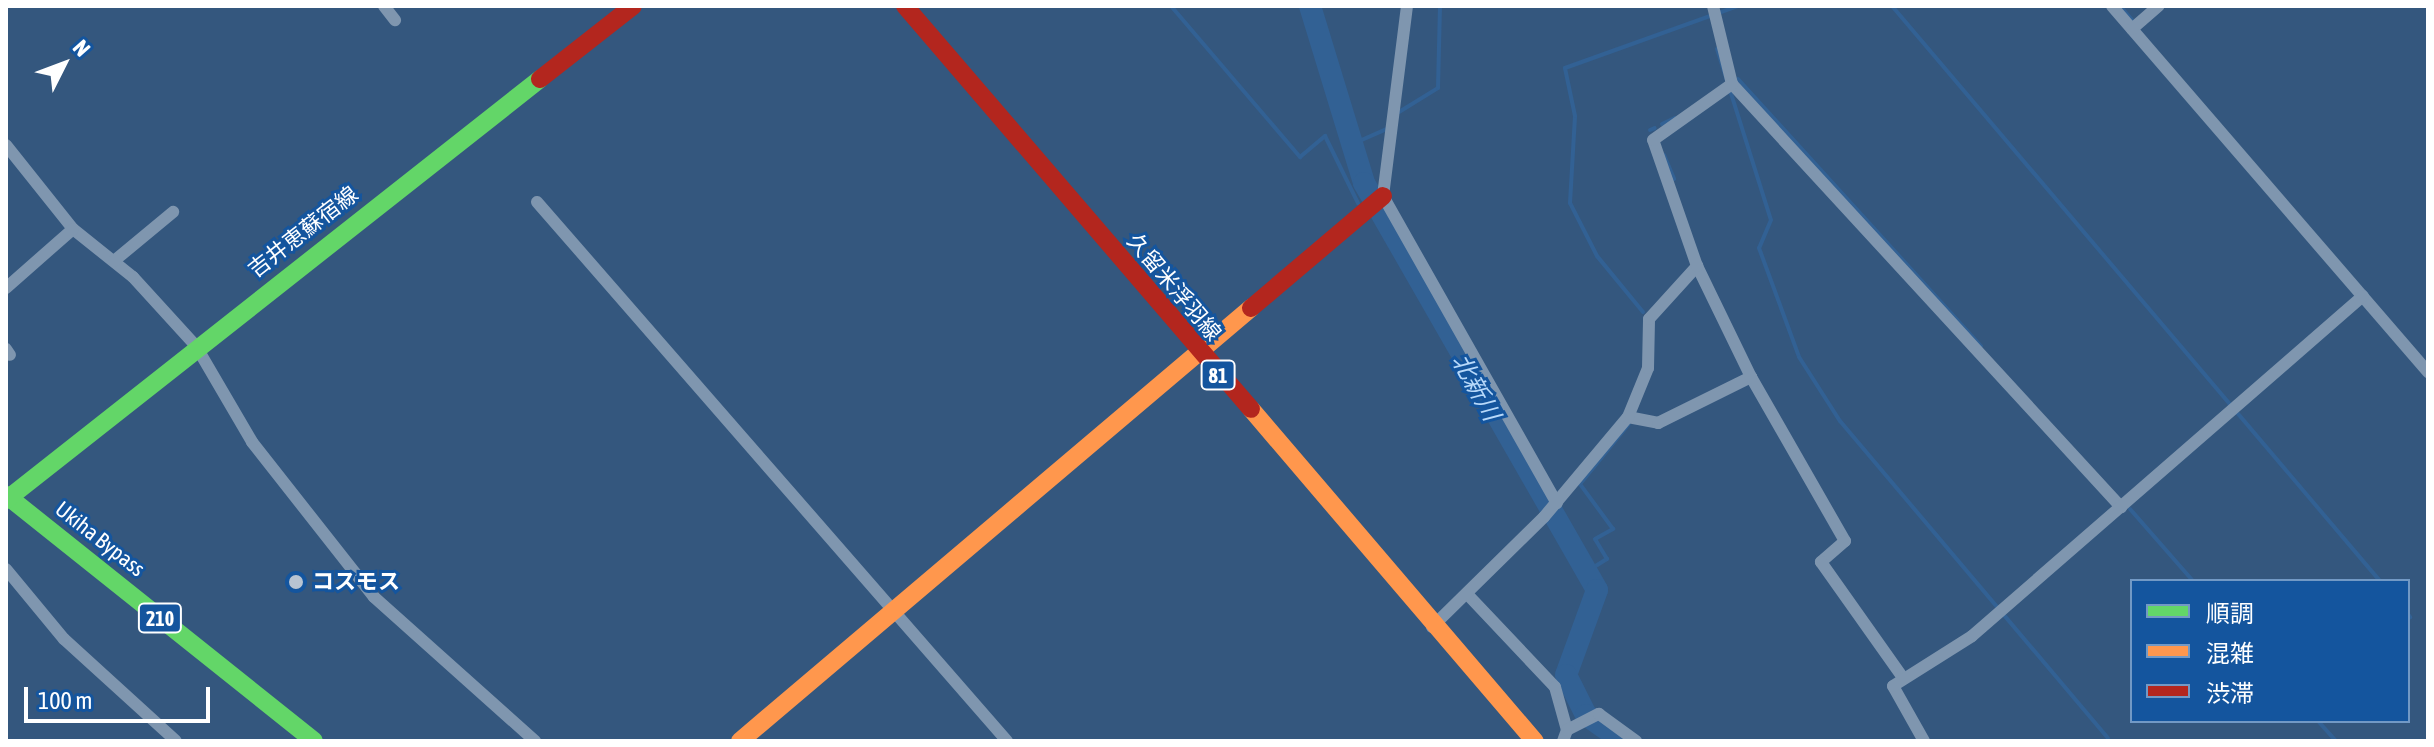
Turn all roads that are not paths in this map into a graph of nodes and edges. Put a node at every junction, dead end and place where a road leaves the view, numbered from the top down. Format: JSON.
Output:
{"nodes":[{"id":1,"x":384,"y":6,"type":"edge"},
{"id":2,"x":633,"y":6,"type":"edge"},
{"id":3,"x":905,"y":6,"type":"edge"},
{"id":4,"x":1407,"y":6,"type":"edge"},
{"id":5,"x":2112,"y":6,"type":"edge"},
{"id":6,"x":2158,"y":6,"type":"edge"},
{"id":7,"x":1714,"y":9,"type":"edge"},
{"id":8,"x":395,"y":20,"type":"dead end"},
{"id":9,"x":2132,"y":29,"type":"junction"},
{"id":10,"x":1728,"y":87,"type":"junction"},
{"id":11,"x":6,"y":145,"type":"edge"},
{"id":12,"x":1376,"y":199,"type":"junction"},
{"id":13,"x":537,"y":202,"type":"dead end"},
{"id":14,"x":173,"y":212,"type":"dead end"},
{"id":15,"x":73,"y":229,"type":"junction"},
{"id":16,"x":114,"y":261,"type":"junction"},
{"id":17,"x":1697,"y":266,"type":"junction"},
{"id":18,"x":6,"y":288,"type":"edge"},
{"id":19,"x":2363,"y":296,"type":"junction"},
{"id":20,"x":196,"y":346,"type":"junction"},
{"id":21,"x":1196,"y":350,"type":"junction"},
{"id":22,"x":2428,"y":372,"type":"edge"},
{"id":23,"x":1751,"y":377,"type":"junction"},
{"id":24,"x":1632,"y":418,"type":"junction"},
{"id":25,"x":7,"y":498,"type":"edge"},
{"id":26,"x":2121,"y":507,"type":"junction"},
{"id":27,"x":1551,"y":509,"type":"junction"},
{"id":28,"x":6,"y":569,"type":"edge"},
{"id":29,"x":1469,"y":596,"type":"junction"},
{"id":30,"x":894,"y":609,"type":"junction"},
{"id":31,"x":1432,"y":627,"type":"junction"},
{"id":32,"x":1903,"y":678,"type":"junction"},
{"id":33,"x":1565,"y":736,"type":"edge"},
{"id":34,"x":1918,"y":739,"type":"edge"},
{"id":35,"x":176,"y":741,"type":"edge"},
{"id":36,"x":314,"y":741,"type":"edge"},
{"id":37,"x":535,"y":741,"type":"edge"},
{"id":38,"x":740,"y":741,"type":"edge"},
{"id":39,"x":1007,"y":741,"type":"edge"},
{"id":40,"x":1535,"y":741,"type":"edge"},
{"id":41,"x":1636,"y":741,"type":"edge"}],
"edges":[{"from":1,"to":8,"type":"street"},
{"from":2,"to":20,"type":"main road","name":"吉井恵蘇宿線"},
{"from":3,"to":21,"type":"main road","name":"久留米浮羽線","number":"81"},
{"from":4,"to":12,"type":"street"},
{"from":5,"to":9,"type":"street"},
{"from":6,"to":9,"type":"street"},
{"from":7,"to":10,"type":"street"},
{"from":9,"to":19,"type":"street"},
{"from":10,"to":17,"type":"street"},
{"from":10,"to":26,"type":"street"},
{"from":11,"to":15,"type":"street"},
{"from":12,"to":21,"type":"main road"},
{"from":12,"to":27,"type":"street"},
{"from":13,"to":30,"type":"street"},
{"from":14,"to":16,"type":"street"},
{"from":15,"to":16,"type":"street"},
{"from":15,"to":18,"type":"street"},
{"from":16,"to":20,"type":"street"},
{"from":17,"to":23,"type":"street"},
{"from":17,"to":24,"type":"street"},
{"from":19,"to":22,"type":"street"},
{"from":19,"to":26,"type":"street"},
{"from":20,"to":25,"type":"main road","name":"吉井恵蘇宿線"},
{"from":20,"to":37,"type":"street"},
{"from":21,"to":30,"type":"main road"},
{"from":21,"to":31,"type":"main road","name":"久留米浮羽線","number":"81"},
{"from":23,"to":24,"type":"street"},
{"from":23,"to":32,"type":"street"},
{"from":24,"to":27,"type":"street"},
{"from":25,"to":36,"type":"main road","name":"Ukiha Bypass","number":"210"},
{"from":26,"to":32,"type":"street"},
{"from":27,"to":29,"type":"street"},
{"from":28,"to":35,"type":"street"},
{"from":29,"to":31,"type":"street"},
{"from":29,"to":33,"type":"street"},
{"from":30,"to":38,"type":"main road"},
{"from":30,"to":39,"type":"street"},
{"from":31,"to":40,"type":"main road","name":"久留米浮羽線","number":"81"},
{"from":32,"to":34,"type":"street"},
{"from":33,"to":41,"type":"street"}]}
